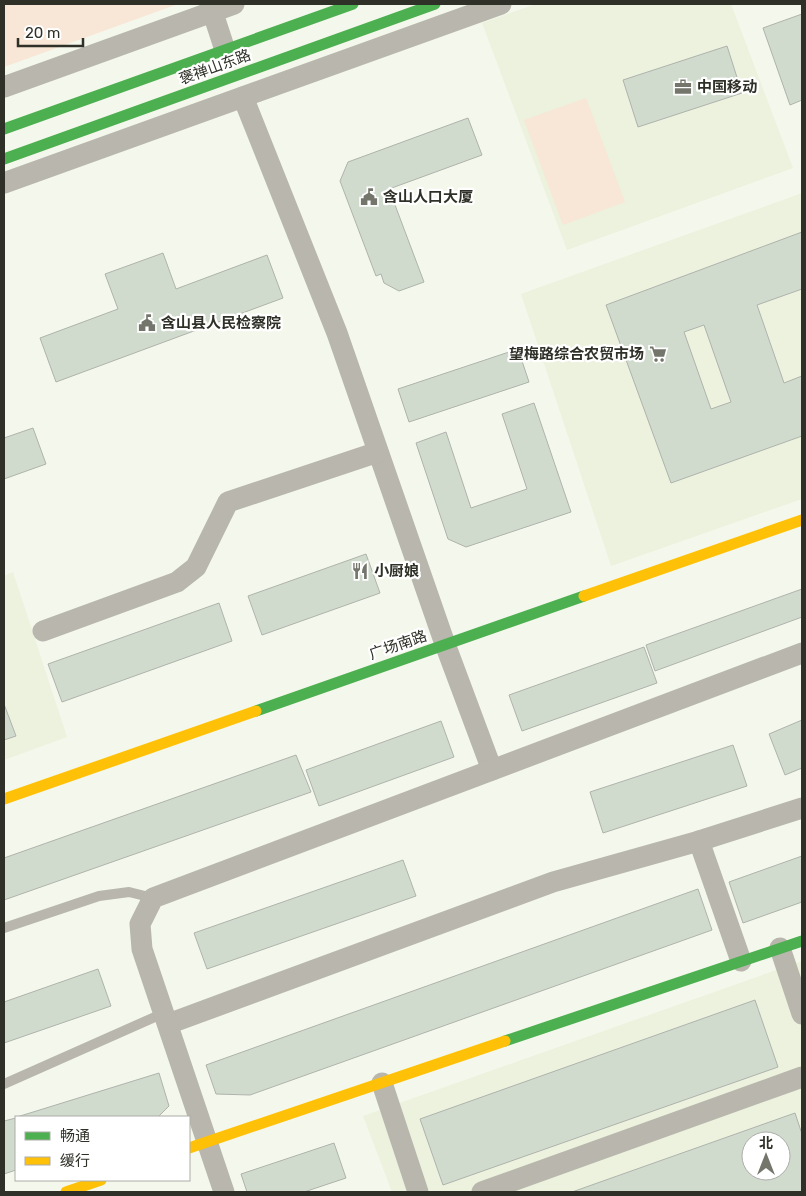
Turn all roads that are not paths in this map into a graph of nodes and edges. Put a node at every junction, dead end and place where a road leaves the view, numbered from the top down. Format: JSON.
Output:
{"nodes":[{"id":1,"x":234,"y":4,"type":"edge"},
{"id":2,"x":353,"y":4,"type":"edge"},
{"id":3,"x":436,"y":4,"type":"edge"},
{"id":4,"x":501,"y":4,"type":"edge"},
{"id":5,"x":212,"y":8,"type":"edge"},
{"id":6,"x":225,"y":50,"type":"junction"},
{"id":7,"x":4,"y":87,"type":"edge"},
{"id":8,"x":243,"y":96,"type":"junction"},
{"id":9,"x":4,"y":129,"type":"edge"},
{"id":10,"x":4,"y":159,"type":"edge"},
{"id":11,"x":4,"y":183,"type":"edge"},
{"id":12,"x":378,"y":452,"type":"junction"},
{"id":13,"x":802,"y":520,"type":"edge"},
{"id":14,"x":43,"y":631,"type":"dead end"},
{"id":15,"x":445,"y":644,"type":"junction"},
{"id":16,"x":802,"y":653,"type":"edge"},
{"id":17,"x":492,"y":770,"type":"junction"},
{"id":18,"x":4,"y":798,"type":"edge"},
{"id":19,"x":802,"y":808,"type":"edge"},
{"id":20,"x":699,"y":841,"type":"junction"},
{"id":21,"x":153,"y":898,"type":"junction"},
{"id":22,"x":4,"y":928,"type":"edge"},
{"id":23,"x":802,"y":941,"type":"edge"},
{"id":24,"x":780,"y":948,"type":"junction"},
{"id":25,"x":742,"y":962,"type":"junction"},
{"id":26,"x":802,"y":1014,"type":"edge"},
{"id":27,"x":166,"y":1019,"type":"junction"},
{"id":28,"x":802,"y":1077,"type":"edge"},
{"id":29,"x":382,"y":1082,"type":"junction"},
{"id":30,"x":4,"y":1084,"type":"edge"},
{"id":31,"x":198,"y":1145,"type":"edge"},
{"id":32,"x":97,"y":1181,"type":"edge"},
{"id":33,"x":66,"y":1192,"type":"edge"},
{"id":34,"x":224,"y":1192,"type":"edge"},
{"id":35,"x":418,"y":1192,"type":"edge"},
{"id":36,"x":482,"y":1192,"type":"edge"}],
"edges":[{"from":1,"to":5,"type":"street"},
{"from":2,"to":6,"type":"street","name":"褒禅山东路"},
{"from":3,"to":10,"type":"street","name":"褒禅山东路"},
{"from":4,"to":8,"type":"street"},
{"from":5,"to":6,"type":"street"},
{"from":5,"to":7,"type":"street"},
{"from":6,"to":9,"type":"street","name":"褒禅山东路"},
{"from":8,"to":11,"type":"street"},
{"from":8,"to":12,"type":"street"},
{"from":12,"to":14,"type":"street"},
{"from":12,"to":15,"type":"street"},
{"from":13,"to":15,"type":"street","name":"广场南路"},
{"from":15,"to":17,"type":"street"},
{"from":15,"to":18,"type":"street","name":"广场南路"},
{"from":16,"to":17,"type":"street"},
{"from":17,"to":21,"type":"street"},
{"from":19,"to":20,"type":"street"},
{"from":20,"to":25,"type":"street"},
{"from":20,"to":27,"type":"street"},
{"from":21,"to":22,"type":"lane"},
{"from":21,"to":27,"type":"street"},
{"from":23,"to":24,"type":"street"},
{"from":24,"to":25,"type":"street"},
{"from":24,"to":26,"type":"street"},
{"from":25,"to":29,"type":"street"},
{"from":27,"to":30,"type":"lane"},
{"from":27,"to":31,"type":"street"},
{"from":28,"to":36,"type":"street"},
{"from":29,"to":31,"type":"street"},
{"from":29,"to":35,"type":"street"},
{"from":31,"to":34,"type":"street"},
{"from":32,"to":33,"type":"street"}]}
